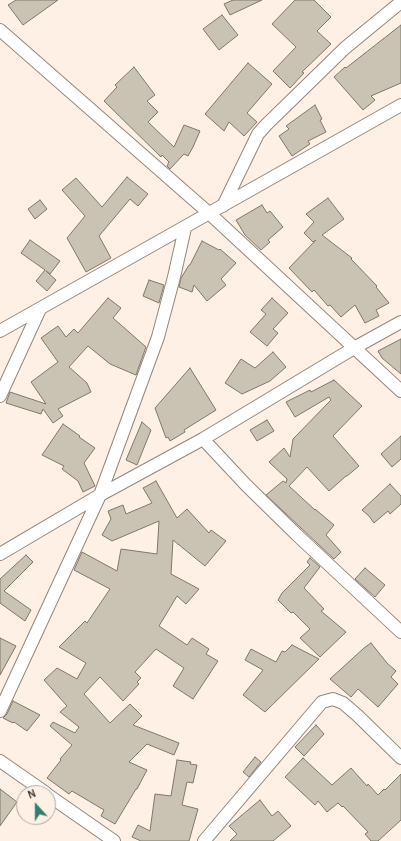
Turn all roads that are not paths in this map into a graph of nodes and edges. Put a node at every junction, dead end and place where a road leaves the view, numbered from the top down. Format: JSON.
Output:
{"nodes":[{"id":1,"x":401,"y":2,"type":"edge"},
{"id":2,"x":0,"y":30,"type":"edge"},
{"id":3,"x":401,"y":105,"type":"edge"},
{"id":4,"x":223,"y":206,"type":"junction"},
{"id":5,"x":210,"y":214,"type":"junction"},
{"id":6,"x":184,"y":228,"type":"junction"},
{"id":7,"x":40,"y":309,"type":"junction"},
{"id":8,"x":401,"y":322,"type":"edge"},
{"id":9,"x":0,"y":331,"type":"edge"},
{"id":10,"x":354,"y":348,"type":"junction"},
{"id":11,"x":401,"y":391,"type":"edge"},
{"id":12,"x":0,"y":396,"type":"edge"},
{"id":13,"x":203,"y":439,"type":"junction"},
{"id":14,"x":100,"y":495,"type":"junction"},
{"id":15,"x":0,"y":554,"type":"edge"},
{"id":16,"x":401,"y":632,"type":"edge"},
{"id":17,"x":0,"y":711,"type":"edge"},
{"id":18,"x":401,"y":758,"type":"edge"},
{"id":19,"x":0,"y":761,"type":"edge"},
{"id":20,"x":34,"y":785,"type":"edge"},
{"id":21,"x":56,"y":800,"type":"edge"},
{"id":22,"x":114,"y":841,"type":"edge"},
{"id":23,"x":204,"y":841,"type":"edge"}],
"edges":[{"from":1,"to":4,"type":"street"},
{"from":2,"to":5,"type":"street"},
{"from":3,"to":4,"type":"street"},
{"from":4,"to":5,"type":"street"},
{"from":5,"to":6,"type":"street"},
{"from":5,"to":10,"type":"street"},
{"from":6,"to":7,"type":"street"},
{"from":6,"to":14,"type":"street"},
{"from":7,"to":9,"type":"street"},
{"from":7,"to":12,"type":"street"},
{"from":8,"to":10,"type":"street"},
{"from":10,"to":11,"type":"street"},
{"from":10,"to":13,"type":"street"},
{"from":13,"to":14,"type":"street"},
{"from":13,"to":16,"type":"street"},
{"from":14,"to":15,"type":"street"},
{"from":14,"to":17,"type":"street"},
{"from":18,"to":23,"type":"street"},
{"from":19,"to":20,"type":"street"},
{"from":21,"to":22,"type":"street"}]}
